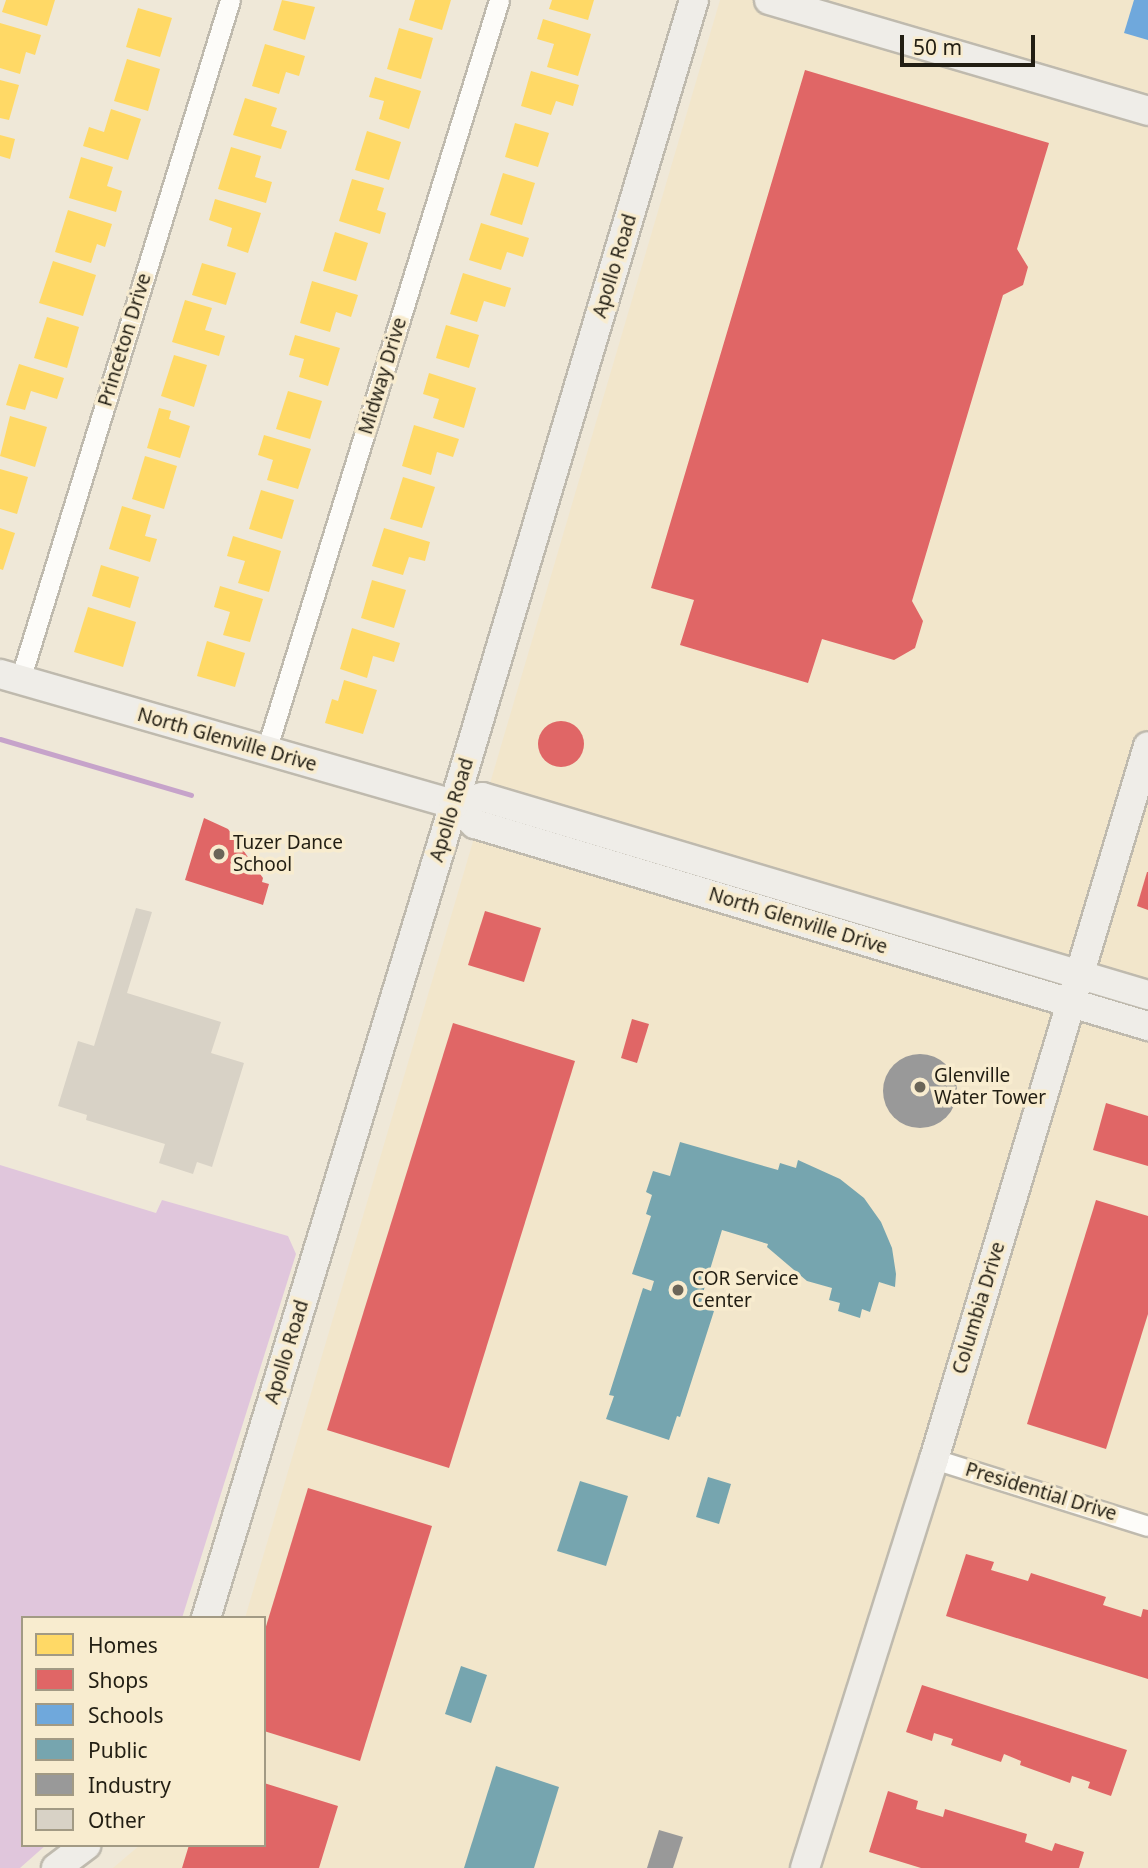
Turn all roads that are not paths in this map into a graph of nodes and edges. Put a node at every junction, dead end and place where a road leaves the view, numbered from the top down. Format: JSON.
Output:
{"nodes":[{"id":1,"x":230,"y":0,"type":"edge"},
{"id":2,"x":499,"y":0,"type":"edge"},
{"id":3,"x":694,"y":0,"type":"edge"},
{"id":4,"x":769,"y":0,"type":"edge"},
{"id":5,"x":1148,"y":111,"type":"edge"},
{"id":6,"x":10,"y":677,"type":"edge"},
{"id":7,"x":1148,"y":746,"type":"edge"},
{"id":8,"x":266,"y":751,"type":"junction"},
{"id":9,"x":454,"y":804,"type":"junction"},
{"id":10,"x":727,"y":868,"type":"junction"},
{"id":11,"x":718,"y":898,"type":"junction"},
{"id":12,"x":1080,"y":974,"type":"junction"},
{"id":13,"x":1148,"y":995,"type":"edge"},
{"id":14,"x":1071,"y":1003,"type":"junction"},
{"id":15,"x":1148,"y":1026,"type":"edge"},
{"id":16,"x":934,"y":1459,"type":"junction"},
{"id":17,"x":1148,"y":1525,"type":"edge"},
{"id":18,"x":207,"y":1616,"type":"edge"},
{"id":19,"x":83,"y":1847,"type":"edge"},
{"id":20,"x":56,"y":1868,"type":"edge"},
{"id":21,"x":805,"y":1868,"type":"edge"}],
"edges":[{"from":1,"to":6,"type":"street","name":"Princeton Drive"},
{"from":2,"to":8,"type":"street","name":"Midway Drive"},
{"from":3,"to":9,"type":"street","name":"Apollo Road"},
{"from":4,"to":5,"type":"street"},
{"from":6,"to":8,"type":"street","name":"North Glenville Drive"},
{"from":7,"to":12,"type":"street","name":"Columbia Drive"},
{"from":8,"to":9,"type":"street","name":"North Glenville Drive"},
{"from":9,"to":10,"type":"street","name":"North Glenville Drive"},
{"from":9,"to":11,"type":"street","name":"North Glenville Drive"},
{"from":9,"to":18,"type":"street","name":"Apollo Road"},
{"from":10,"to":11,"type":"street"},
{"from":10,"to":12,"type":"street","name":"North Glenville Drive"},
{"from":11,"to":14,"type":"street","name":"North Glenville Drive"},
{"from":12,"to":13,"type":"street","name":"North Glenville Drive"},
{"from":12,"to":14,"type":"street","name":"Columbia Drive"},
{"from":14,"to":15,"type":"street","name":"North Glenville Drive"},
{"from":14,"to":16,"type":"street","name":"Columbia Drive"},
{"from":16,"to":17,"type":"street","name":"Presidential Drive"},
{"from":16,"to":21,"type":"street","name":"Columbia Drive"},
{"from":19,"to":20,"type":"street"}]}
